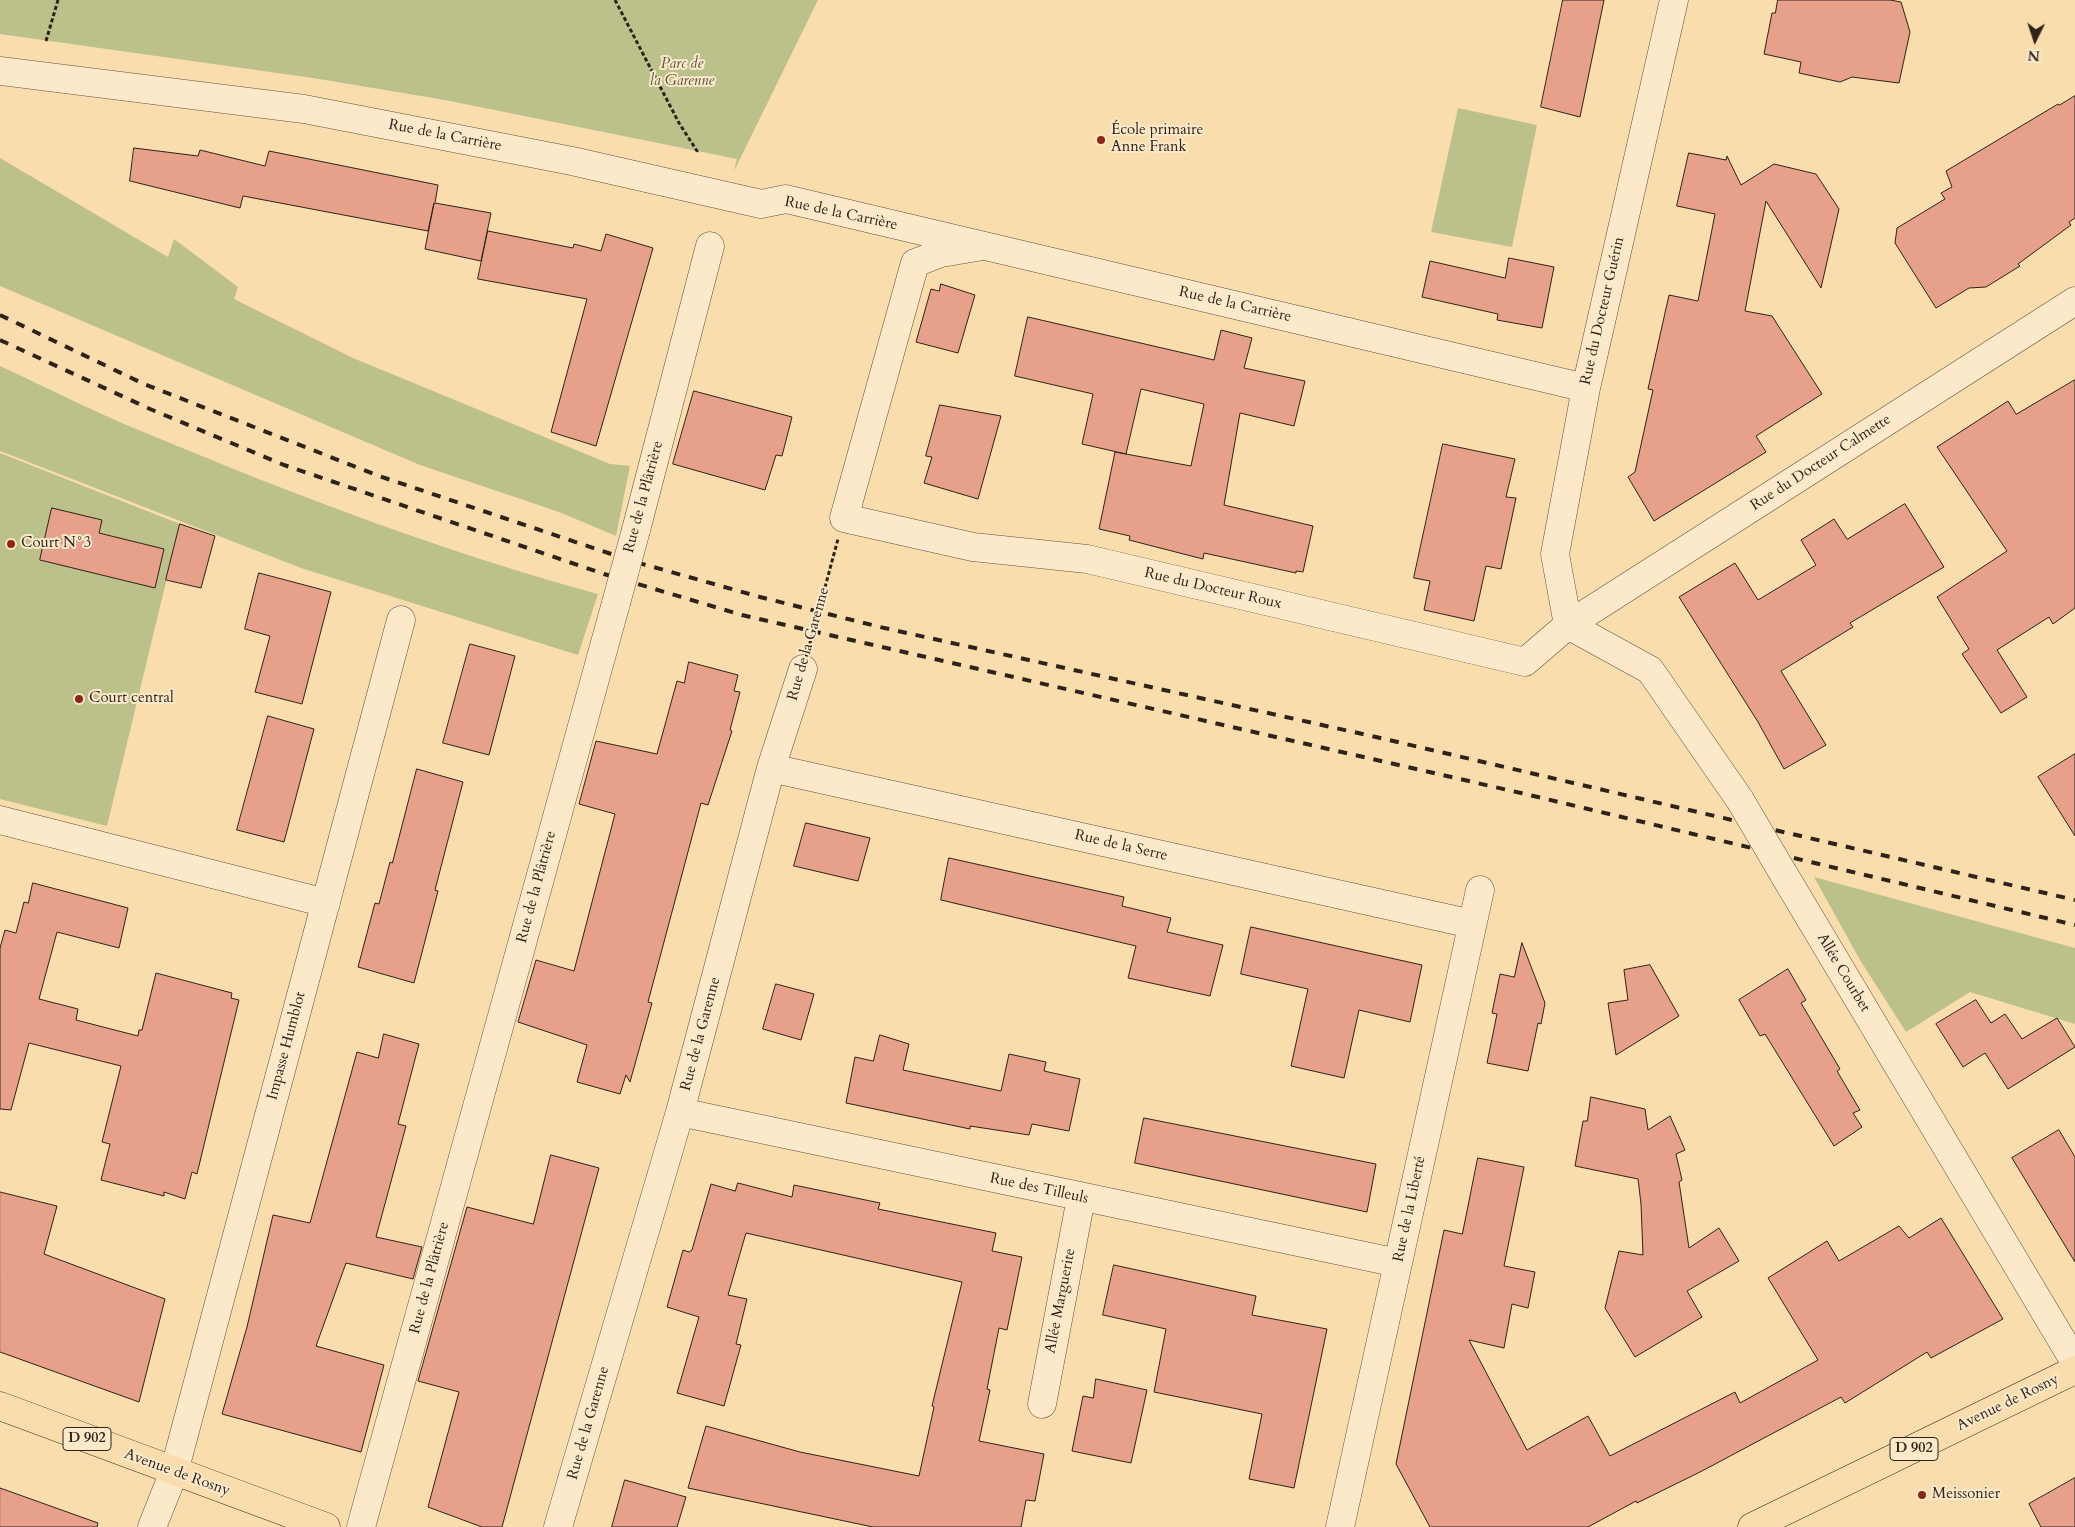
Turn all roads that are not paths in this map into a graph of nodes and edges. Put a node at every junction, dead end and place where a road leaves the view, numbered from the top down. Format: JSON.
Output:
{"nodes":[{"id":1,"x":1674,"y":0,"type":"edge"},
{"id":2,"x":0,"y":71,"type":"edge"},
{"id":3,"x":710,"y":246,"type":"dead end"},
{"id":4,"x":984,"y":246,"type":"junction"},
{"id":5,"x":2075,"y":301,"type":"edge"},
{"id":6,"x":1586,"y":388,"type":"junction"},
{"id":7,"x":401,"y":620,"type":"dead end"},
{"id":8,"x":1568,"y":625,"type":"junction"},
{"id":9,"x":803,"y":669,"type":"road end"},
{"id":10,"x":771,"y":768,"type":"junction"},
{"id":11,"x":0,"y":820,"type":"edge"},
{"id":12,"x":1480,"y":890,"type":"dead end"},
{"id":13,"x":326,"y":903,"type":"junction"},
{"id":14,"x":1472,"y":924,"type":"junction"},
{"id":15,"x":680,"y":1112,"type":"junction"},
{"id":16,"x":1081,"y":1198,"type":"junction"},
{"id":17,"x":1398,"y":1263,"type":"junction"},
{"id":18,"x":2075,"y":1362,"type":"edge"},
{"id":19,"x":2075,"y":1370,"type":"edge"},
{"id":20,"x":1042,"y":1404,"type":"dead end"},
{"id":21,"x":0,"y":1406,"type":"edge"},
{"id":22,"x":174,"y":1472,"type":"junction"},
{"id":23,"x":152,"y":1527,"type":"edge"},
{"id":24,"x":326,"y":1527,"type":"edge"},
{"id":25,"x":361,"y":1527,"type":"edge"},
{"id":26,"x":558,"y":1527,"type":"edge"},
{"id":27,"x":1340,"y":1527,"type":"edge"},
{"id":28,"x":1752,"y":1527,"type":"edge"}],
"edges":[{"from":1,"to":6,"type":"street","name":"Rue du Docteur Guérin"},
{"from":2,"to":4,"type":"street","name":"Rue de la Carrière"},
{"from":3,"to":25,"type":"street","name":"Rue de la Plâtrière","bridge":true},
{"from":4,"to":6,"type":"street","name":"Rue de la Carrière"},
{"from":4,"to":8,"type":"street","name":"Rue du Docteur Roux"},
{"from":5,"to":8,"type":"street","name":"Rue du Docteur Calmette"},
{"from":6,"to":8,"type":"street","name":"Rue du Docteur Guérin"},
{"from":7,"to":13,"type":"street","name":"Impasse Humblot"},
{"from":8,"to":18,"type":"street","name":"Allée Courbet","bridge":true},
{"from":9,"to":10,"type":"street","name":"Rue de la Garenne"},
{"from":10,"to":14,"type":"street","name":"Rue de la Serre"},
{"from":10,"to":15,"type":"street","name":"Rue de la Garenne"},
{"from":11,"to":13,"type":"street"},
{"from":12,"to":14,"type":"street","name":"Rue de la Liberté"},
{"from":13,"to":22,"type":"street","name":"Impasse Humblot"},
{"from":14,"to":17,"type":"street","name":"Rue de la Liberté"},
{"from":15,"to":16,"type":"street","name":"Rue des Tilleuls"},
{"from":15,"to":26,"type":"street","name":"Rue de la Garenne"},
{"from":16,"to":17,"type":"street","name":"Rue des Tilleuls"},
{"from":16,"to":20,"type":"street","name":"Allée Marguerite"},
{"from":17,"to":27,"type":"street","name":"Rue de la Liberté"},
{"from":19,"to":28,"type":"main road","name":"Avenue de Rosny","number":"D 902"},
{"from":21,"to":22,"type":"main road","name":"Avenue de Rosny","number":"D 902"},
{"from":22,"to":23,"type":"street","name":"Impasse Humblot"},
{"from":22,"to":24,"type":"main road","name":"Avenue de Rosny","number":"D 902"}]}
